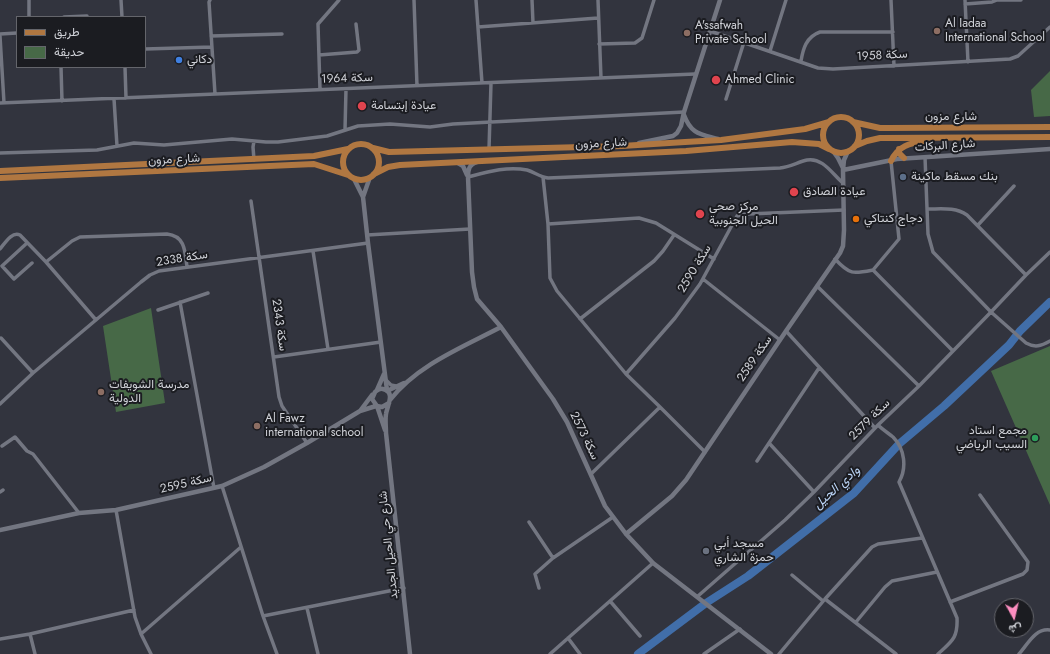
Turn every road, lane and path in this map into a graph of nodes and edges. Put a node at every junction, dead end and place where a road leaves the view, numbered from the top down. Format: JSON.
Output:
{"nodes":[{"id":1,"x":29,"y":0,"type":"edge"},
{"id":2,"x":121,"y":0,"type":"edge"},
{"id":3,"x":210,"y":0,"type":"edge"},
{"id":4,"x":339,"y":0,"type":"edge"},
{"id":5,"x":414,"y":0,"type":"edge"},
{"id":6,"x":476,"y":0,"type":"edge"},
{"id":7,"x":532,"y":0,"type":"edge"},
{"id":8,"x":598,"y":0,"type":"edge"},
{"id":9,"x":654,"y":0,"type":"edge"},
{"id":10,"x":720,"y":0,"type":"edge"},
{"id":11,"x":786,"y":0,"type":"edge"},
{"id":12,"x":891,"y":0,"type":"edge"},
{"id":13,"x":997,"y":0,"type":"edge"},
{"id":14,"x":1021,"y":0,"type":"edge"},
{"id":15,"x":965,"y":2,"type":"edge"},
{"id":16,"x":29,"y":16,"type":"edge"},
{"id":17,"x":122,"y":16,"type":"edge"},
{"id":18,"x":598,"y":18,"type":"junction"},
{"id":19,"x":533,"y":23,"type":"junction"},
{"id":20,"x":356,"y":24,"type":"dead end"},
{"id":21,"x":478,"y":27,"type":"junction"},
{"id":22,"x":1050,"y":27,"type":"edge"},
{"id":23,"x":710,"y":31,"type":"junction"},
{"id":24,"x":893,"y":32,"type":"junction"},
{"id":25,"x":16,"y":33,"type":"edge"},
{"id":26,"x":282,"y":34,"type":"dead end"},
{"id":27,"x":0,"y":35,"type":"edge"},
{"id":28,"x":211,"y":36,"type":"junction"},
{"id":29,"x":744,"y":42,"type":"junction"},
{"id":30,"x":599,"y":44,"type":"junction"},
{"id":31,"x":212,"y":47,"type":"junction"},
{"id":32,"x":146,"y":49,"type":"edge"},
{"id":33,"x":770,"y":51,"type":"junction"},
{"id":34,"x":319,"y":55,"type":"junction"},
{"id":35,"x":801,"y":62,"type":"junction"},
{"id":36,"x":968,"y":62,"type":"junction"},
{"id":37,"x":894,"y":66,"type":"junction"},
{"id":38,"x":61,"y":68,"type":"edge"},
{"id":39,"x":124,"y":68,"type":"edge"},
{"id":40,"x":695,"y":74,"type":"junction"},
{"id":41,"x":601,"y":78,"type":"junction"},
{"id":42,"x":482,"y":83,"type":"junction"},
{"id":43,"x":491,"y":83,"type":"junction"},
{"id":44,"x":417,"y":86,"type":"junction"},
{"id":45,"x":346,"y":89,"type":"junction"},
{"id":46,"x":320,"y":90,"type":"junction"},
{"id":47,"x":215,"y":94,"type":"junction"},
{"id":48,"x":126,"y":98,"type":"junction"},
{"id":49,"x":726,"y":98,"type":"dead end"},
{"id":50,"x":114,"y":99,"type":"junction"},
{"id":51,"x":62,"y":101,"type":"junction"},
{"id":52,"x":2,"y":103,"type":"edge"},
{"id":53,"x":684,"y":113,"type":"junction"},
{"id":54,"x":490,"y":122,"type":"junction"},
{"id":55,"x":829,"y":122,"type":"junction"},
{"id":56,"x":853,"y":122,"type":"junction"},
{"id":57,"x":1050,"y":127,"type":"edge"},
{"id":58,"x":345,"y":130,"type":"junction"},
{"id":59,"x":1050,"y":137,"type":"edge"},
{"id":60,"x":955,"y":138,"type":"junction"},
{"id":61,"x":721,"y":140,"type":"junction"},
{"id":62,"x":254,"y":141,"type":"junction"},
{"id":63,"x":117,"y":146,"type":"junction"},
{"id":64,"x":622,"y":146,"type":"junction"},
{"id":65,"x":855,"y":146,"type":"junction"},
{"id":66,"x":373,"y":148,"type":"junction"},
{"id":67,"x":348,"y":149,"type":"junction"},
{"id":68,"x":489,"y":149,"type":"junction"},
{"id":69,"x":899,"y":149,"type":"junction"},
{"id":70,"x":1050,"y":149,"type":"edge"},
{"id":71,"x":831,"y":150,"type":"junction"},
{"id":72,"x":848,"y":151,"type":"junction"},
{"id":73,"x":0,"y":153,"type":"edge"},
{"id":74,"x":925,"y":157,"type":"junction"},
{"id":75,"x":904,"y":158,"type":"junction"},
{"id":76,"x":254,"y":160,"type":"junction"},
{"id":77,"x":489,"y":160,"type":"junction"},
{"id":78,"x":891,"y":160,"type":"junction"},
{"id":79,"x":450,"y":162,"type":"junction"},
{"id":80,"x":843,"y":170,"type":"junction"},
{"id":81,"x":0,"y":171,"type":"edge"},
{"id":82,"x":348,"y":175,"type":"junction"},
{"id":83,"x":372,"y":176,"type":"junction"},
{"id":84,"x":468,"y":177,"type":"junction"},
{"id":85,"x":543,"y":177,"type":"junction"},
{"id":86,"x":0,"y":178,"type":"edge"},
{"id":87,"x":354,"y":179,"type":"junction"},
{"id":88,"x":843,"y":183,"type":"junction"},
{"id":89,"x":1014,"y":186,"type":"dead end"},
{"id":90,"x":363,"y":197,"type":"junction"},
{"id":91,"x":251,"y":201,"type":"dead end"},
{"id":92,"x":928,"y":209,"type":"junction"},
{"id":93,"x":844,"y":210,"type":"junction"},
{"id":94,"x":548,"y":224,"type":"junction"},
{"id":95,"x":978,"y":225,"type":"junction"},
{"id":96,"x":470,"y":229,"type":"junction"},
{"id":97,"x":367,"y":235,"type":"junction"},
{"id":98,"x":674,"y":235,"type":"junction"},
{"id":99,"x":27,"y":243,"type":"junction"},
{"id":100,"x":368,"y":243,"type":"junction"},
{"id":101,"x":0,"y":249,"type":"edge"},
{"id":102,"x":313,"y":251,"type":"junction"},
{"id":103,"x":1050,"y":252,"type":"edge"},
{"id":104,"x":259,"y":259,"type":"junction"},
{"id":105,"x":714,"y":259,"type":"junction"},
{"id":106,"x":835,"y":260,"type":"junction"},
{"id":107,"x":46,"y":262,"type":"junction"},
{"id":108,"x":32,"y":263,"type":"dead end"},
{"id":109,"x":187,"y":267,"type":"junction"},
{"id":110,"x":873,"y":270,"type":"junction"},
{"id":111,"x":1026,"y":275,"type":"junction"},
{"id":112,"x":703,"y":279,"type":"junction"},
{"id":113,"x":817,"y":286,"type":"junction"},
{"id":114,"x":208,"y":293,"type":"dead end"},
{"id":115,"x":180,"y":302,"type":"junction"},
{"id":116,"x":158,"y":310,"type":"dead end"},
{"id":117,"x":992,"y":312,"type":"junction"},
{"id":118,"x":580,"y":319,"type":"junction"},
{"id":119,"x":96,"y":320,"type":"junction"},
{"id":120,"x":501,"y":327,"type":"junction"},
{"id":121,"x":786,"y":331,"type":"junction"},
{"id":122,"x":1,"y":338,"type":"dead end"},
{"id":123,"x":780,"y":340,"type":"junction"},
{"id":124,"x":1050,"y":341,"type":"edge"},
{"id":125,"x":381,"y":342,"type":"junction"},
{"id":126,"x":328,"y":349,"type":"junction"},
{"id":127,"x":952,"y":350,"type":"junction"},
{"id":128,"x":274,"y":357,"type":"junction"},
{"id":129,"x":819,"y":368,"type":"junction"},
{"id":130,"x":384,"y":370,"type":"junction"},
{"id":131,"x":33,"y":373,"type":"junction"},
{"id":132,"x":626,"y":374,"type":"junction"},
{"id":133,"x":386,"y":379,"type":"junction"},
{"id":134,"x":409,"y":380,"type":"junction"},
{"id":135,"x":396,"y":386,"type":"junction"},
{"id":136,"x":919,"y":386,"type":"junction"},
{"id":137,"x":377,"y":390,"type":"junction"},
{"id":138,"x":387,"y":390,"type":"junction"},
{"id":139,"x":373,"y":394,"type":"junction"},
{"id":140,"x":390,"y":402,"type":"junction"},
{"id":141,"x":0,"y":404,"type":"edge"},
{"id":142,"x":376,"y":406,"type":"junction"},
{"id":143,"x":660,"y":407,"type":"junction"},
{"id":144,"x":369,"y":408,"type":"junction"},
{"id":145,"x":360,"y":411,"type":"junction"},
{"id":146,"x":379,"y":416,"type":"junction"},
{"id":147,"x":876,"y":427,"type":"junction"},
{"id":148,"x":386,"y":433,"type":"junction"},
{"id":149,"x":308,"y":443,"type":"junction"},
{"id":150,"x":770,"y":443,"type":"junction"},
{"id":151,"x":2,"y":446,"type":"dead end"},
{"id":152,"x":705,"y":452,"type":"junction"},
{"id":153,"x":757,"y":460,"type":"dead end"},
{"id":154,"x":591,"y":474,"type":"junction"},
{"id":155,"x":222,"y":486,"type":"junction"},
{"id":156,"x":214,"y":488,"type":"junction"},
{"id":157,"x":814,"y":492,"type":"junction"},
{"id":158,"x":980,"y":495,"type":"dead end"},
{"id":159,"x":116,"y":510,"type":"junction"},
{"id":160,"x":79,"y":513,"type":"junction"},
{"id":161,"x":613,"y":517,"type":"junction"},
{"id":162,"x":529,"y":522,"type":"dead end"},
{"id":163,"x":0,"y":530,"type":"edge"},
{"id":164,"x":626,"y":534,"type":"junction"},
{"id":165,"x":922,"y":538,"type":"junction"},
{"id":166,"x":241,"y":547,"type":"junction"},
{"id":167,"x":553,"y":558,"type":"junction"},
{"id":168,"x":653,"y":563,"type":"junction"},
{"id":169,"x":938,"y":572,"type":"junction"},
{"id":170,"x":792,"y":575,"type":"dead end"},
{"id":171,"x":404,"y":588,"type":"junction"},
{"id":172,"x":539,"y":588,"type":"dead end"},
{"id":173,"x":698,"y":596,"type":"junction"},
{"id":174,"x":824,"y":600,"type":"junction"},
{"id":175,"x":610,"y":601,"type":"junction"},
{"id":176,"x":950,"y":602,"type":"junction"},
{"id":177,"x":307,"y":608,"type":"junction"},
{"id":178,"x":134,"y":610,"type":"junction"},
{"id":179,"x":263,"y":616,"type":"junction"},
{"id":180,"x":856,"y":622,"type":"junction"},
{"id":181,"x":740,"y":629,"type":"junction"},
{"id":182,"x":1050,"y":630,"type":"edge"},
{"id":183,"x":30,"y":634,"type":"junction"},
{"id":184,"x":141,"y":634,"type":"junction"},
{"id":185,"x":640,"y":636,"type":"dead end"},
{"id":186,"x":568,"y":638,"type":"junction"},
{"id":187,"x":0,"y":639,"type":"edge"},
{"id":188,"x":764,"y":652,"type":"edge"},
{"id":189,"x":34,"y":654,"type":"edge"},
{"id":190,"x":152,"y":654,"type":"edge"},
{"id":191,"x":277,"y":654,"type":"edge"},
{"id":192,"x":318,"y":654,"type":"edge"},
{"id":193,"x":410,"y":654,"type":"edge"},
{"id":194,"x":550,"y":654,"type":"edge"},
{"id":195,"x":580,"y":654,"type":"edge"},
{"id":196,"x":704,"y":654,"type":"edge"},
{"id":197,"x":771,"y":654,"type":"edge"},
{"id":198,"x":779,"y":654,"type":"edge"},
{"id":199,"x":896,"y":654,"type":"edge"},
{"id":200,"x":938,"y":654,"type":"edge"},
{"id":201,"x":1019,"y":654,"type":"edge"}],
"edges":[{"from":1,"to":16,"type":"street"},
{"from":2,"to":17,"type":"street"},
{"from":3,"to":28,"type":"street"},
{"from":4,"to":34,"type":"street"},
{"from":5,"to":44,"type":"street"},
{"from":6,"to":21,"type":"street"},
{"from":7,"to":19,"type":"street"},
{"from":8,"to":18,"type":"street"},
{"from":9,"to":30,"type":"street"},
{"from":10,"to":23,"type":"street"},
{"from":11,"to":33,"type":"street"},
{"from":12,"to":24,"type":"street"},
{"from":13,"to":14,"type":"street"},
{"from":13,"to":15,"type":"street"},
{"from":15,"to":36,"type":"street"},
{"from":18,"to":19,"type":"street"},
{"from":18,"to":30,"type":"street"},
{"from":19,"to":21,"type":"street"},
{"from":20,"to":34,"type":"street"},
{"from":21,"to":42,"type":"street"},
{"from":22,"to":36,"type":"street","name":"سكة 1958"},
{"from":23,"to":29,"type":"street","name":"سكة 1958"},
{"from":23,"to":40,"type":"street"},
{"from":24,"to":35,"type":"street"},
{"from":24,"to":37,"type":"street"},
{"from":25,"to":27,"type":"street"},
{"from":26,"to":28,"type":"street"},
{"from":27,"to":52,"type":"street"},
{"from":28,"to":31,"type":"street"},
{"from":29,"to":33,"type":"street","name":"سكة 1958"},
{"from":29,"to":49,"type":"street"},
{"from":30,"to":41,"type":"street"},
{"from":31,"to":32,"type":"street"},
{"from":31,"to":47,"type":"street"},
{"from":33,"to":35,"type":"street","name":"سكة 1958"},
{"from":34,"to":46,"type":"street"},
{"from":35,"to":37,"type":"street","name":"سكة 1958"},
{"from":36,"to":37,"type":"street","name":"سكة 1958"},
{"from":38,"to":51,"type":"street"},
{"from":39,"to":48,"type":"street"},
{"from":40,"to":41,"type":"street","name":"سكة 1964"},
{"from":40,"to":53,"type":"street"},
{"from":41,"to":43,"type":"street","name":"سكة 1964"},
{"from":42,"to":43,"type":"street","name":"سكة 1964"},
{"from":42,"to":44,"type":"street","name":"سكة 1964"},
{"from":43,"to":54,"type":"street"},
{"from":44,"to":45,"type":"street","name":"سكة 1964"},
{"from":45,"to":46,"type":"street","name":"سكة 1964"},
{"from":45,"to":58,"type":"street"},
{"from":46,"to":47,"type":"street","name":"سكة 1964"},
{"from":47,"to":48,"type":"street","name":"سكة 1964"},
{"from":48,"to":50,"type":"street","name":"سكة 1964"},
{"from":50,"to":51,"type":"street","name":"سكة 1964"},
{"from":50,"to":63,"type":"street"},
{"from":51,"to":52,"type":"street","name":"سكة 1964"},
{"from":53,"to":54,"type":"street"},
{"from":53,"to":61,"type":"street"},
{"from":53,"to":64,"type":"street"},
{"from":54,"to":58,"type":"street"},
{"from":54,"to":68,"type":"street"},
{"from":55,"to":56,"type":"main road"},
{"from":55,"to":61,"type":"main road","name":"شارع مزون"},
{"from":55,"to":71,"type":"main road"},
{"from":56,"to":57,"type":"main road","name":"شارع مزون"},
{"from":56,"to":65,"type":"main road"},
{"from":58,"to":62,"type":"street"},
{"from":59,"to":60,"type":"main road","name":"شارع مزون"},
{"from":60,"to":65,"type":"main road","name":"شارع مزون"},
{"from":60,"to":69,"type":"main road"},
{"from":61,"to":64,"type":"main road","name":"شارع مزون"},
{"from":62,"to":63,"type":"street"},
{"from":62,"to":76,"type":"street"},
{"from":63,"to":73,"type":"street"},
{"from":64,"to":68,"type":"main road","name":"شارع مزون"},
{"from":65,"to":72,"type":"main road"},
{"from":66,"to":67,"type":"main road"},
{"from":66,"to":68,"type":"main road","name":"شارع مزون"},
{"from":66,"to":83,"type":"main road"},
{"from":67,"to":76,"type":"main road","name":"شارع مزون"},
{"from":67,"to":82,"type":"main road"},
{"from":69,"to":75,"type":"main road"},
{"from":69,"to":78,"type":"main road"},
{"from":70,"to":74,"type":"street","name":"شارع البركات"},
{"from":71,"to":72,"type":"main road"},
{"from":71,"to":77,"type":"main road","name":"شارع مزون"},
{"from":71,"to":80,"type":"street","name":"سكة 2589"},
{"from":72,"to":80,"type":"street","name":"سكة 2589"},
{"from":74,"to":75,"type":"street","name":"شارع البركات"},
{"from":74,"to":92,"type":"street"},
{"from":75,"to":78,"type":"street","name":"شارع البركات"},
{"from":76,"to":81,"type":"main road","name":"شارع مزون"},
{"from":77,"to":79,"type":"main road","name":"شارع مزون"},
{"from":77,"to":84,"type":"street"},
{"from":78,"to":80,"type":"street","name":"شارع البركات"},
{"from":78,"to":110,"type":"street"},
{"from":79,"to":83,"type":"main road","name":"شارع مزون"},
{"from":79,"to":84,"type":"street"},
{"from":80,"to":88,"type":"street","name":"سكة 2589"},
{"from":82,"to":86,"type":"main road","name":"شارع مزون"},
{"from":82,"to":87,"type":"main road"},
{"from":83,"to":87,"type":"main road"},
{"from":83,"to":90,"type":"street"},
{"from":84,"to":85,"type":"street"},
{"from":84,"to":96,"type":"street","name":"سكة 2573"},
{"from":85,"to":88,"type":"street"},
{"from":85,"to":94,"type":"street"},
{"from":87,"to":90,"type":"street"},
{"from":88,"to":93,"type":"street","name":"سكة 2589"},
{"from":89,"to":95,"type":"street"},
{"from":90,"to":97,"type":"street"},
{"from":91,"to":104,"type":"street","name":"سكة 2343"},
{"from":92,"to":95,"type":"street"},
{"from":92,"to":117,"type":"street"},
{"from":93,"to":105,"type":"street","name":"سكة 2590"},
{"from":93,"to":106,"type":"street","name":"سكة 2589"},
{"from":94,"to":98,"type":"street"},
{"from":94,"to":118,"type":"street"},
{"from":95,"to":111,"type":"street"},
{"from":96,"to":97,"type":"street"},
{"from":96,"to":120,"type":"street","name":"سكة 2573"},
{"from":97,"to":100,"type":"street"},
{"from":98,"to":105,"type":"street"},
{"from":98,"to":118,"type":"street"},
{"from":99,"to":101,"type":"street"},
{"from":99,"to":107,"type":"street"},
{"from":99,"to":108,"type":"street"},
{"from":100,"to":102,"type":"street","name":"سكة 2338"},
{"from":100,"to":125,"type":"street"},
{"from":102,"to":104,"type":"street","name":"سكة 2338"},
{"from":102,"to":126,"type":"street"},
{"from":103,"to":111,"type":"street","name":"سكة 2579"},
{"from":104,"to":109,"type":"street","name":"سكة 2338"},
{"from":104,"to":128,"type":"street","name":"سكة 2343"},
{"from":105,"to":112,"type":"street","name":"سكة 2590"},
{"from":106,"to":110,"type":"street"},
{"from":106,"to":113,"type":"street","name":"سكة 2589"},
{"from":107,"to":109,"type":"street"},
{"from":107,"to":119,"type":"street"},
{"from":109,"to":119,"type":"street","name":"سكة 2338"},
{"from":110,"to":127,"type":"street"},
{"from":111,"to":117,"type":"street","name":"سكة 2579"},
{"from":112,"to":123,"type":"street"},
{"from":112,"to":132,"type":"street","name":"سكة 2590"},
{"from":113,"to":121,"type":"street","name":"سكة 2589"},
{"from":113,"to":136,"type":"street"},
{"from":114,"to":115,"type":"street"},
{"from":115,"to":116,"type":"street"},
{"from":115,"to":156,"type":"street"},
{"from":117,"to":124,"type":"street"},
{"from":117,"to":127,"type":"street","name":"سكة 2579"},
{"from":118,"to":132,"type":"street"},
{"from":119,"to":131,"type":"street","name":"سكة 2338"},
{"from":120,"to":134,"type":"street"},
{"from":120,"to":154,"type":"street","name":"سكة 2573"},
{"from":121,"to":123,"type":"street","name":"سكة 2589"},
{"from":121,"to":129,"type":"street"},
{"from":122,"to":131,"type":"street"},
{"from":123,"to":152,"type":"street","name":"سكة 2589"},
{"from":125,"to":126,"type":"street"},
{"from":125,"to":130,"type":"street"},
{"from":126,"to":128,"type":"street"},
{"from":127,"to":136,"type":"street","name":"سكة 2579"},
{"from":128,"to":149,"type":"street","name":"سكة 2343"},
{"from":129,"to":147,"type":"street"},
{"from":129,"to":150,"type":"street"},
{"from":130,"to":133,"type":"street"},
{"from":130,"to":137,"type":"street"},
{"from":131,"to":141,"type":"street","name":"سكة 2338"},
{"from":132,"to":143,"type":"street"},
{"from":133,"to":135,"type":"street"},
{"from":133,"to":138,"type":"street"},
{"from":134,"to":135,"type":"street"},
{"from":134,"to":140,"type":"street"},
{"from":135,"to":138,"type":"street"},
{"from":136,"to":147,"type":"street","name":"سكة 2579"},
{"from":137,"to":138,"type":"street"},
{"from":137,"to":139,"type":"street"},
{"from":138,"to":140,"type":"street"},
{"from":139,"to":142,"type":"street"},
{"from":139,"to":145,"type":"street","name":"سكة 2595"},
{"from":140,"to":142,"type":"street"},
{"from":140,"to":148,"type":"street","name":"شارع حي الحيل الجديد"},
{"from":142,"to":144,"type":"street","name":"سكة 2595"},
{"from":142,"to":146,"type":"street","name":"شارع حي الحيل الجديد"},
{"from":143,"to":152,"type":"street"},
{"from":143,"to":154,"type":"street"},
{"from":144,"to":145,"type":"street","name":"سكة 2595"},
{"from":144,"to":146,"type":"street"},
{"from":145,"to":149,"type":"street","name":"سكة 2595"},
{"from":146,"to":148,"type":"street","name":"شارع حي الحيل الجديد"},
{"from":147,"to":157,"type":"street","name":"سكة 2579"},
{"from":147,"to":165,"type":"street"},
{"from":148,"to":171,"type":"street","name":"شارع حي الحيل الجديد"},
{"from":149,"to":155,"type":"street","name":"سكة 2595"},
{"from":150,"to":153,"type":"street"},
{"from":150,"to":157,"type":"street"},
{"from":151,"to":160,"type":"street"},
{"from":152,"to":164,"type":"street","name":"سكة 2589"},
{"from":154,"to":161,"type":"street","name":"سكة 2573"},
{"from":155,"to":156,"type":"street","name":"سكة 2595"},
{"from":155,"to":166,"type":"street"},
{"from":156,"to":159,"type":"street","name":"سكة 2595"},
{"from":157,"to":173,"type":"street","name":"سكة 2579"},
{"from":158,"to":176,"type":"street"},
{"from":159,"to":160,"type":"street","name":"سكة 2595"},
{"from":159,"to":178,"type":"street"},
{"from":160,"to":163,"type":"street","name":"سكة 2595"},
{"from":161,"to":164,"type":"street","name":"سكة 2573"},
{"from":161,"to":167,"type":"street"},
{"from":162,"to":167,"type":"street"},
{"from":164,"to":168,"type":"street","name":"سكة 2573"},
{"from":165,"to":169,"type":"street"},
{"from":165,"to":174,"type":"street"},
{"from":166,"to":179,"type":"street"},
{"from":166,"to":184,"type":"street"},
{"from":167,"to":172,"type":"street"},
{"from":168,"to":173,"type":"street","name":"سكة 2573"},
{"from":168,"to":175,"type":"street"},
{"from":169,"to":176,"type":"street"},
{"from":169,"to":180,"type":"street"},
{"from":170,"to":174,"type":"street"},
{"from":171,"to":177,"type":"street"},
{"from":171,"to":193,"type":"street","name":"شارع حي الحيل الجديد"},
{"from":173,"to":181,"type":"street","name":"سكة 2573"},
{"from":174,"to":180,"type":"street"},
{"from":174,"to":198,"type":"street"},
{"from":175,"to":185,"type":"street"},
{"from":175,"to":186,"type":"street"},
{"from":176,"to":200,"type":"street"},
{"from":177,"to":179,"type":"street"},
{"from":177,"to":192,"type":"street"},
{"from":178,"to":183,"type":"street"},
{"from":178,"to":184,"type":"street"},
{"from":179,"to":191,"type":"street"},
{"from":180,"to":199,"type":"street"},
{"from":181,"to":188,"type":"street","name":"سكة 2573"},
{"from":181,"to":196,"type":"street"},
{"from":182,"to":201,"type":"street"},
{"from":183,"to":187,"type":"street"},
{"from":183,"to":189,"type":"street"},
{"from":184,"to":190,"type":"street"},
{"from":186,"to":194,"type":"street"},
{"from":186,"to":195,"type":"street"},
{"from":188,"to":197,"type":"street","name":"سكة 2573"}]}
